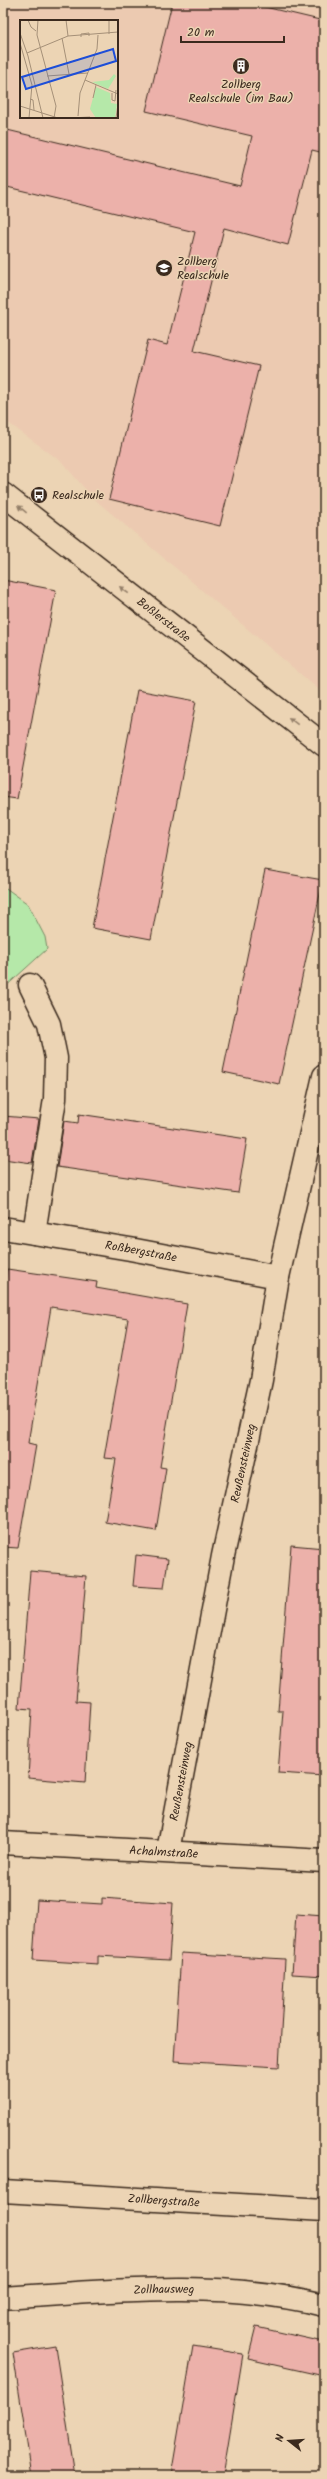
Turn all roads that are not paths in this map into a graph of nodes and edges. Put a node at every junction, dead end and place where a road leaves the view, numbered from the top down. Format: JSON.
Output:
{"nodes":[{"id":1,"x":3,"y":494,"type":"edge"},
{"id":2,"x":324,"y":745,"type":"edge"},
{"id":3,"x":30,"y":985,"type":"dead end"},
{"id":4,"x":324,"y":1076,"type":"edge"},
{"id":5,"x":3,"y":1228,"type":"edge"},
{"id":6,"x":34,"y":1233,"type":"junction"},
{"id":7,"x":278,"y":1277,"type":"junction"},
{"id":8,"x":3,"y":1844,"type":"edge"},
{"id":9,"x":168,"y":1851,"type":"junction"},
{"id":10,"x":324,"y":1861,"type":"edge"},
{"id":11,"x":3,"y":2192,"type":"edge"},
{"id":12,"x":324,"y":2210,"type":"edge"},
{"id":13,"x":3,"y":2298,"type":"edge"},
{"id":14,"x":324,"y":2305,"type":"edge"}],
"edges":[{"from":2,"to":1,"type":"street","name":"Boßlerstraße","one_way":true},
{"from":3,"to":6,"type":"street"},
{"from":4,"to":7,"type":"street","name":"Reußensteinweg"},
{"from":5,"to":6,"type":"street","name":"Roßbergstraße"},
{"from":6,"to":7,"type":"street","name":"Roßbergstraße"},
{"from":7,"to":9,"type":"street","name":"Reußensteinweg"},
{"from":8,"to":9,"type":"street","name":"Achalmstraße"},
{"from":9,"to":10,"type":"street","name":"Achalmstraße"},
{"from":11,"to":12,"type":"street","name":"Zollbergstraße"},
{"from":13,"to":14,"type":"street","name":"Zollhausweg"}]}
